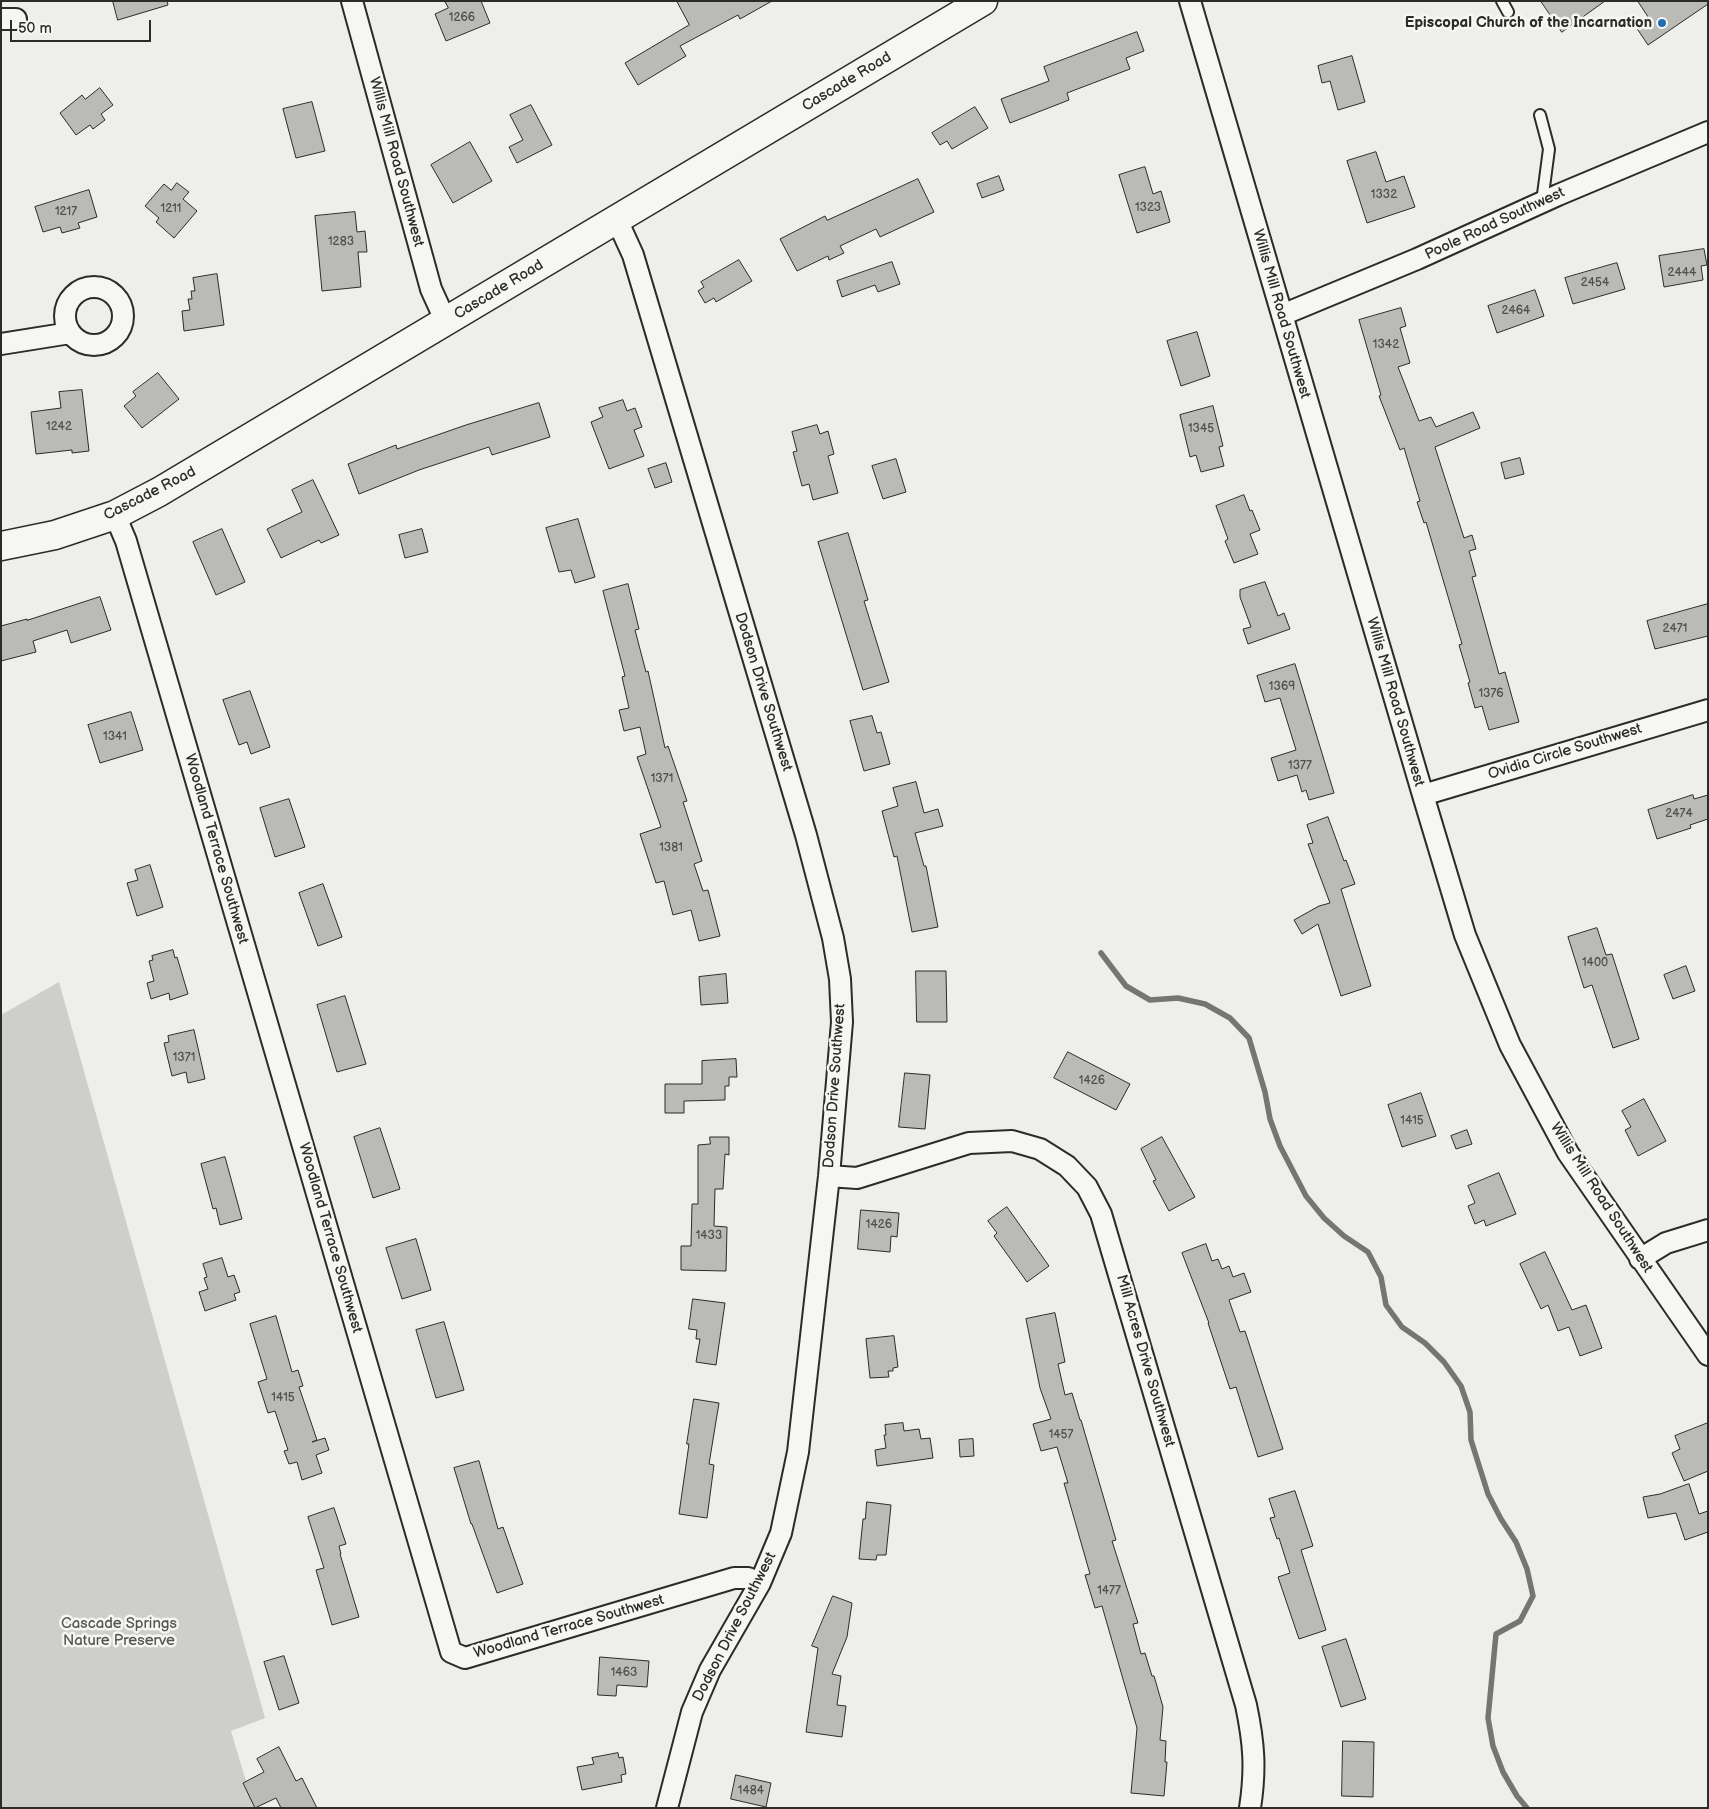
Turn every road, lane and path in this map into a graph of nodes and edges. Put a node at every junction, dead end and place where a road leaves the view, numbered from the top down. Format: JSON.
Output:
{"nodes":[{"id":1,"x":352,"y":1,"type":"edge"},
{"id":2,"x":983,"y":1,"type":"edge"},
{"id":3,"x":1190,"y":1,"type":"edge"},
{"id":4,"x":1502,"y":1,"type":"edge"},
{"id":5,"x":1508,"y":12,"type":"dead end"},
{"id":6,"x":1540,"y":115,"type":"dead end"},
{"id":7,"x":1708,"y":132,"type":"edge"},
{"id":8,"x":1542,"y":202,"type":"junction"},
{"id":9,"x":617,"y":220,"type":"junction"},
{"id":10,"x":1282,"y":315,"type":"junction"},
{"id":11,"x":446,"y":322,"type":"junction"},
{"id":12,"x":70,"y":333,"type":"dead end"},
{"id":13,"x":1,"y":344,"type":"edge"},
{"id":14,"x":115,"y":515,"type":"junction"},
{"id":15,"x":1,"y":546,"type":"edge"},
{"id":16,"x":1708,"y":710,"type":"edge"},
{"id":17,"x":1422,"y":795,"type":"junction"},
{"id":18,"x":829,"y":1176,"type":"junction"},
{"id":19,"x":1708,"y":1230,"type":"edge"},
{"id":20,"x":1640,"y":1259,"type":"junction"},
{"id":21,"x":1708,"y":1355,"type":"edge"},
{"id":22,"x":760,"y":1583,"type":"junction"},
{"id":23,"x":667,"y":1808,"type":"edge"},
{"id":24,"x":1250,"y":1808,"type":"edge"}],
"edges":[{"from":1,"to":11,"type":"street","name":"Willis Mill Road Southwest"},
{"from":2,"to":9,"type":"main road","name":"Cascade Road"},
{"from":3,"to":10,"type":"street","name":"Willis Mill Road Southwest"},
{"from":4,"to":5,"type":"lane"},
{"from":6,"to":8,"type":"lane"},
{"from":7,"to":8,"type":"street","name":"Poole Road Southwest"},
{"from":8,"to":10,"type":"street","name":"Poole Road Southwest"},
{"from":9,"to":11,"type":"main road","name":"Cascade Road"},
{"from":9,"to":18,"type":"street","name":"Dodson Drive Southwest"},
{"from":10,"to":17,"type":"street","name":"Willis Mill Road Southwest"},
{"from":11,"to":14,"type":"main road","name":"Cascade Road"},
{"from":12,"to":13,"type":"street"},
{"from":14,"to":15,"type":"main road","name":"Cascade Road"},
{"from":14,"to":22,"type":"street","name":"Woodland Terrace Southwest"},
{"from":16,"to":17,"type":"street","name":"Ovidia Circle Southwest"},
{"from":17,"to":20,"type":"street","name":"Willis Mill Road Southwest"},
{"from":18,"to":22,"type":"street","name":"Dodson Drive Southwest"},
{"from":18,"to":24,"type":"street","name":"Mill Acres Drive Southwest"},
{"from":19,"to":20,"type":"street"},
{"from":20,"to":21,"type":"street","name":"Willis Mill Road Southwest"},
{"from":22,"to":23,"type":"street","name":"Dodson Drive Southwest"}]}
